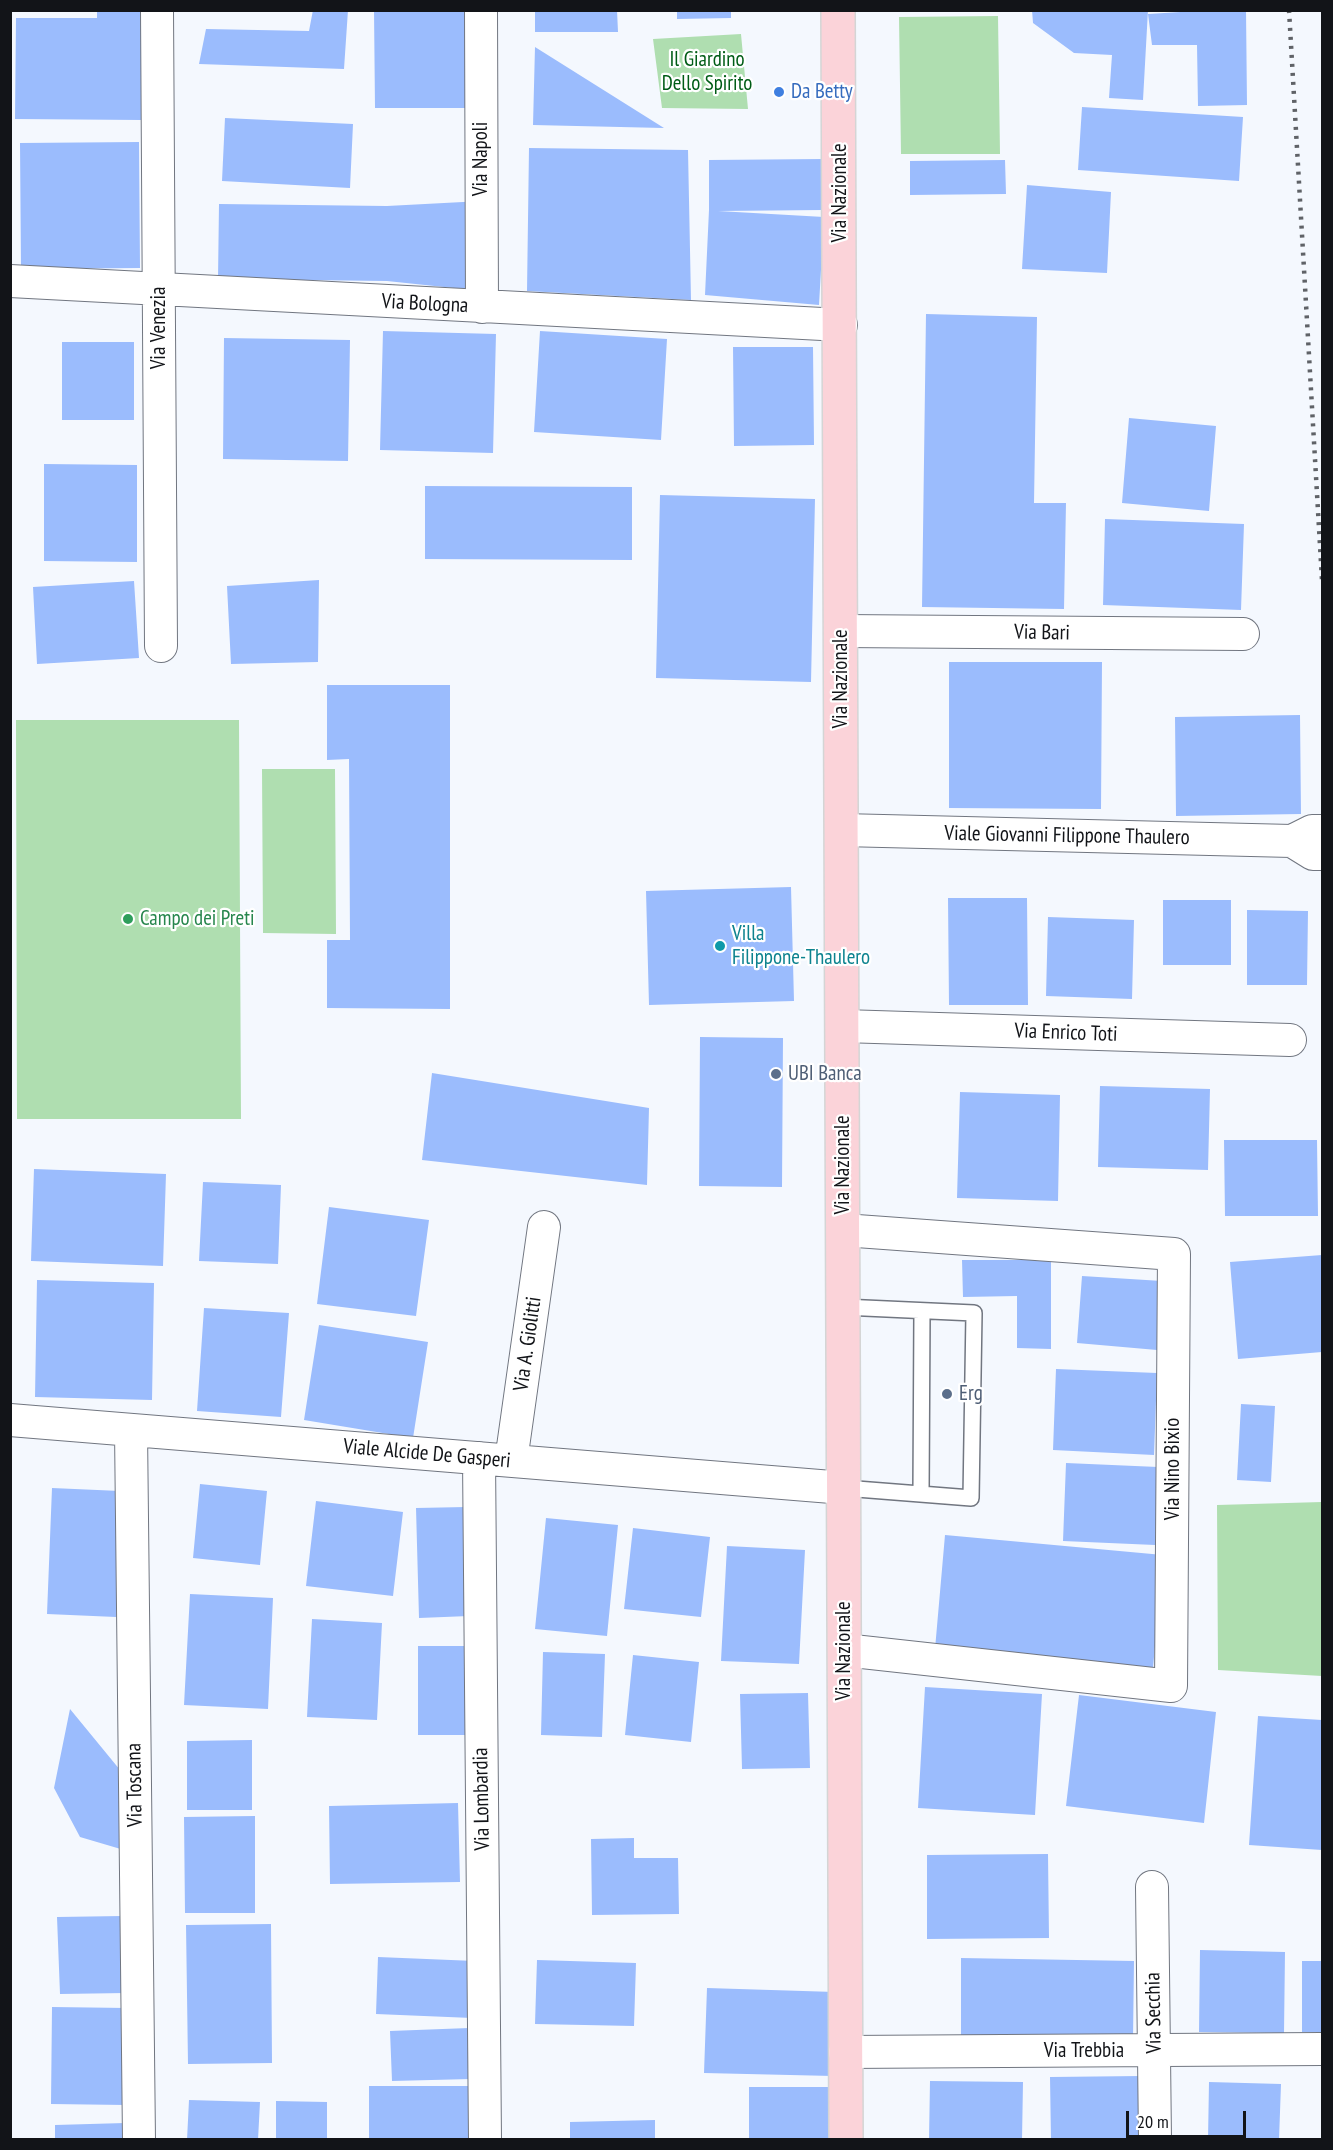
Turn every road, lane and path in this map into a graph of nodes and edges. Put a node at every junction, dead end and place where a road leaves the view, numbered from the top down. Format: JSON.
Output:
{"nodes":[{"id":1,"x":157,"y":10,"type":"edge"},
{"id":2,"x":481,"y":10,"type":"edge"},
{"id":3,"x":838,"y":10,"type":"edge"},
{"id":4,"x":10,"y":281,"type":"edge"},
{"id":5,"x":159,"y":289,"type":"junction"},
{"id":6,"x":482,"y":307,"type":"junction"},
{"id":7,"x":840,"y":325,"type":"junction"},
{"id":8,"x":841,"y":631,"type":"junction"},
{"id":9,"x":1243,"y":634,"type":"dead end"},
{"id":10,"x":161,"y":646,"type":"dead end"},
{"id":11,"x":842,"y":831,"type":"junction"},
{"id":12,"x":1323,"y":831,"type":"edge"},
{"id":13,"x":1292,"y":841,"type":"junction"},
{"id":14,"x":1323,"y":854,"type":"edge"},
{"id":15,"x":843,"y":1026,"type":"junction"},
{"id":16,"x":1290,"y":1040,"type":"dead end"},
{"id":17,"x":544,"y":1227,"type":"dead end"},
{"id":18,"x":843,"y":1230,"type":"junction"},
{"id":19,"x":843,"y":1307,"type":"junction"},
{"id":20,"x":922,"y":1311,"type":"junction"},
{"id":21,"x":10,"y":1420,"type":"edge"},
{"id":22,"x":131,"y":1430,"type":"junction"},
{"id":23,"x":479,"y":1458,"type":"junction"},
{"id":24,"x":511,"y":1461,"type":"junction"},
{"id":25,"x":844,"y":1488,"type":"junction"},
{"id":26,"x":921,"y":1494,"type":"junction"},
{"id":27,"x":844,"y":1650,"type":"junction"},
{"id":28,"x":1152,"y":1887,"type":"dead end"},
{"id":29,"x":1323,"y":2049,"type":"edge"},
{"id":30,"x":1154,"y":2050,"type":"junction"},
{"id":31,"x":845,"y":2052,"type":"junction"},
{"id":32,"x":139,"y":2139,"type":"edge"},
{"id":33,"x":485,"y":2139,"type":"edge"},
{"id":34,"x":846,"y":2139,"type":"edge"},
{"id":35,"x":1155,"y":2139,"type":"edge"}],
"edges":[{"from":1,"to":5,"type":"street","name":"Via Venezia"},
{"from":2,"to":6,"type":"street","name":"Via Napoli"},
{"from":3,"to":7,"type":"main road","name":"Via Nazionale"},
{"from":4,"to":5,"type":"street","name":"Via Bologna"},
{"from":5,"to":6,"type":"street","name":"Via Bologna"},
{"from":5,"to":10,"type":"street","name":"Via Venezia"},
{"from":6,"to":7,"type":"street","name":"Via Bologna"},
{"from":7,"to":8,"type":"main road","name":"Via Nazionale"},
{"from":8,"to":9,"type":"street","name":"Via Bari"},
{"from":8,"to":11,"type":"main road","name":"Via Nazionale"},
{"from":11,"to":13,"type":"street","name":"Viale Giovanni Filippone Thaulero"},
{"from":11,"to":15,"type":"main road","name":"Via Nazionale"},
{"from":12,"to":13,"type":"street","name":"Viale Giovanni Filippone Thaulero"},
{"from":13,"to":14,"type":"street","name":"Viale Giovanni Filippone Thaulero"},
{"from":15,"to":16,"type":"street","name":"Via Enrico Toti"},
{"from":15,"to":18,"type":"main road","name":"Via Nazionale"},
{"from":17,"to":24,"type":"street","name":"Via A. Giolitti"},
{"from":18,"to":19,"type":"main road","name":"Via Nazionale"},
{"from":18,"to":27,"type":"street","name":"Via Nino Bixio"},
{"from":19,"to":20,"type":"lane"},
{"from":19,"to":25,"type":"main road","name":"Via Nazionale"},
{"from":20,"to":26,"type":"lane"},
{"from":20,"to":26,"type":"lane"},
{"from":21,"to":22,"type":"street","name":"Viale Alcide De Gasperi"},
{"from":22,"to":23,"type":"street","name":"Viale Alcide De Gasperi"},
{"from":22,"to":32,"type":"street","name":"Via Toscana"},
{"from":23,"to":24,"type":"street","name":"Viale Alcide De Gasperi"},
{"from":23,"to":33,"type":"street","name":"Via Lombardia"},
{"from":24,"to":25,"type":"street","name":"Viale Alcide De Gasperi"},
{"from":25,"to":26,"type":"lane"},
{"from":25,"to":27,"type":"main road","name":"Via Nazionale"},
{"from":27,"to":31,"type":"main road","name":"Via Nazionale"},
{"from":28,"to":30,"type":"street","name":"Via Secchia"},
{"from":29,"to":30,"type":"street","name":"Via Trebbia"},
{"from":30,"to":31,"type":"street","name":"Via Trebbia"},
{"from":30,"to":35,"type":"street","name":"Via Secchia"},
{"from":31,"to":34,"type":"main road","name":"Via Nazionale"}]}
